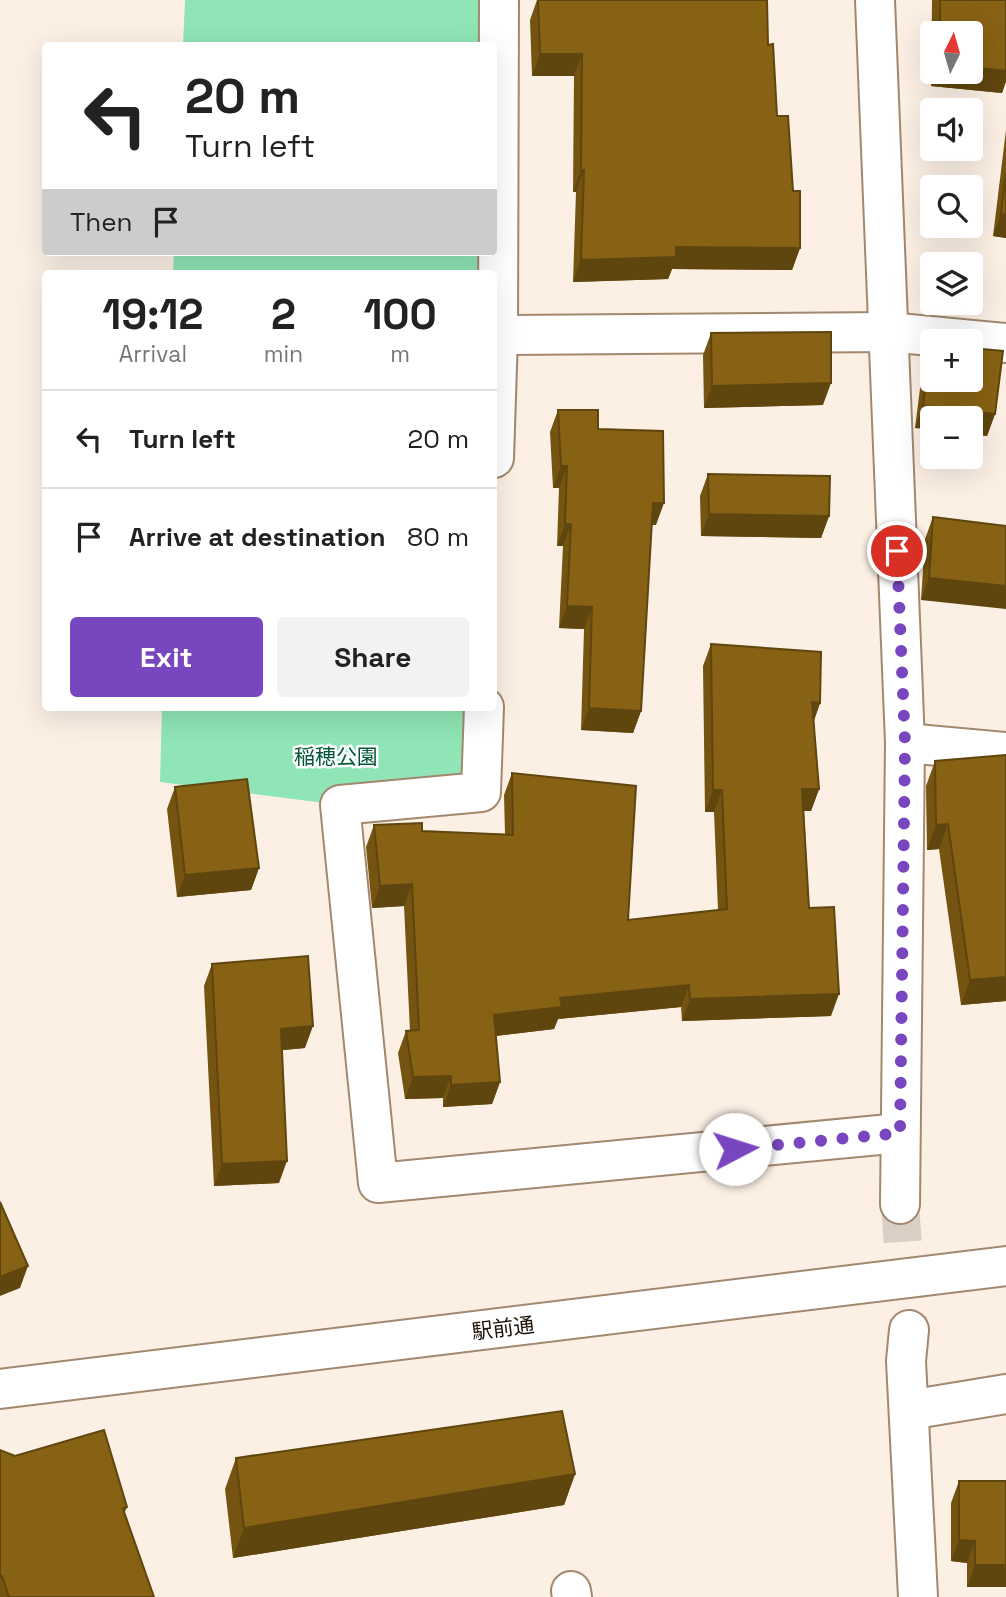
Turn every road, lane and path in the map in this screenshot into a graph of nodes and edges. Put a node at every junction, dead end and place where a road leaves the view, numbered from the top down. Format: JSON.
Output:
{"nodes":[{"id":1,"x":499,"y":0,"type":"edge"},
{"id":2,"x":875,"y":0,"type":"edge"},
{"id":3,"x":888,"y":332,"type":"junction"},
{"id":4,"x":498,"y":335,"type":"junction"},
{"id":5,"x":1006,"y":343,"type":"edge"},
{"id":6,"x":497,"y":366,"type":"edge"},
{"id":7,"x":484,"y":711,"type":"edge"},
{"id":8,"x":905,"y":743,"type":"junction"},
{"id":9,"x":1006,"y":752,"type":"edge"},
{"id":10,"x":900,"y":1133,"type":"junction"},
{"id":11,"x":900,"y":1204,"type":"tunnel mouth"},
{"id":12,"x":1006,"y":1266,"type":"edge"},
{"id":13,"x":909,"y":1330,"type":"tunnel mouth"},
{"id":14,"x":0,"y":1389,"type":"edge"},
{"id":15,"x":1006,"y":1394,"type":"edge"},
{"id":16,"x":909,"y":1410,"type":"junction"},
{"id":17,"x":918,"y":1597,"type":"edge"}],
"edges":[{"from":1,"to":4,"type":"street"},
{"from":2,"to":3,"type":"street"},
{"from":3,"to":4,"type":"street"},
{"from":3,"to":5,"type":"street"},
{"from":3,"to":8,"type":"street"},
{"from":4,"to":6,"type":"street"},
{"from":7,"to":10,"type":"street"},
{"from":8,"to":9,"type":"street"},
{"from":8,"to":10,"type":"street"},
{"from":10,"to":11,"type":"street"},
{"from":12,"to":14,"type":"street","name":"駅前通"},
{"from":13,"to":16,"type":"street"},
{"from":15,"to":16,"type":"street"},
{"from":16,"to":17,"type":"street"}]}
